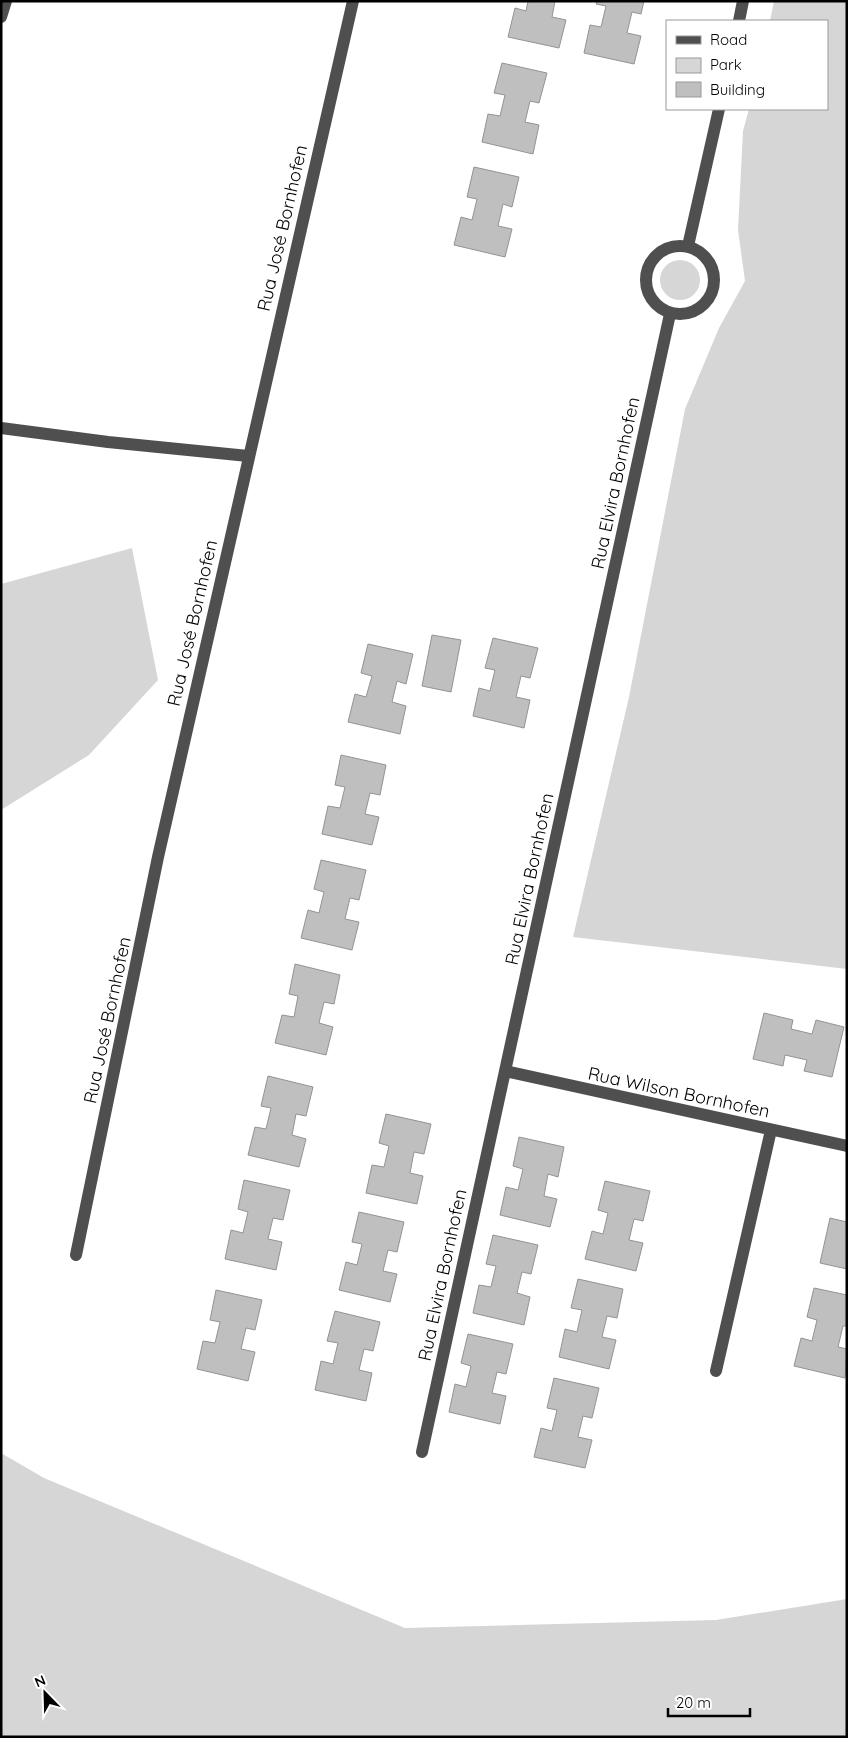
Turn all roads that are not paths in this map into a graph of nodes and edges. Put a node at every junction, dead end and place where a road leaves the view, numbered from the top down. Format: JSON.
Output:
{"nodes":[{"id":1,"x":6,"y":1,"type":"edge"},
{"id":2,"x":352,"y":1,"type":"edge"},
{"id":3,"x":744,"y":1,"type":"edge"},
{"id":4,"x":1,"y":17,"type":"edge"},
{"id":5,"x":739,"y":20,"type":"edge"},
{"id":6,"x":719,"y":110,"type":"edge"},
{"id":7,"x":688,"y":246,"type":"junction"},
{"id":8,"x":670,"y":314,"type":"junction"},
{"id":9,"x":1,"y":428,"type":"edge"},
{"id":10,"x":248,"y":456,"type":"junction"},
{"id":11,"x":505,"y":1072,"type":"junction"},
{"id":12,"x":770,"y":1130,"type":"junction"},
{"id":13,"x":847,"y":1146,"type":"edge"},
{"id":14,"x":76,"y":1255,"type":"dead end"},
{"id":15,"x":716,"y":1371,"type":"dead end"},
{"id":16,"x":422,"y":1452,"type":"dead end"}],
"edges":[{"from":1,"to":4,"type":"street"},
{"from":2,"to":10,"type":"street","name":"Rua José Bornhofen"},
{"from":3,"to":5,"type":"street"},
{"from":6,"to":7,"type":"street"},
{"from":7,"to":8,"type":"street"},
{"from":7,"to":8,"type":"street"},
{"from":8,"to":11,"type":"street","name":"Rua Elvira Bornhofen"},
{"from":9,"to":10,"type":"street"},
{"from":10,"to":14,"type":"street","name":"Rua José Bornhofen"},
{"from":11,"to":12,"type":"street","name":"Rua Wilson Bornhofen"},
{"from":11,"to":16,"type":"street","name":"Rua Elvira Bornhofen"},
{"from":12,"to":13,"type":"street","name":"Rua Wilson Bornhofen"},
{"from":12,"to":15,"type":"street"}]}
